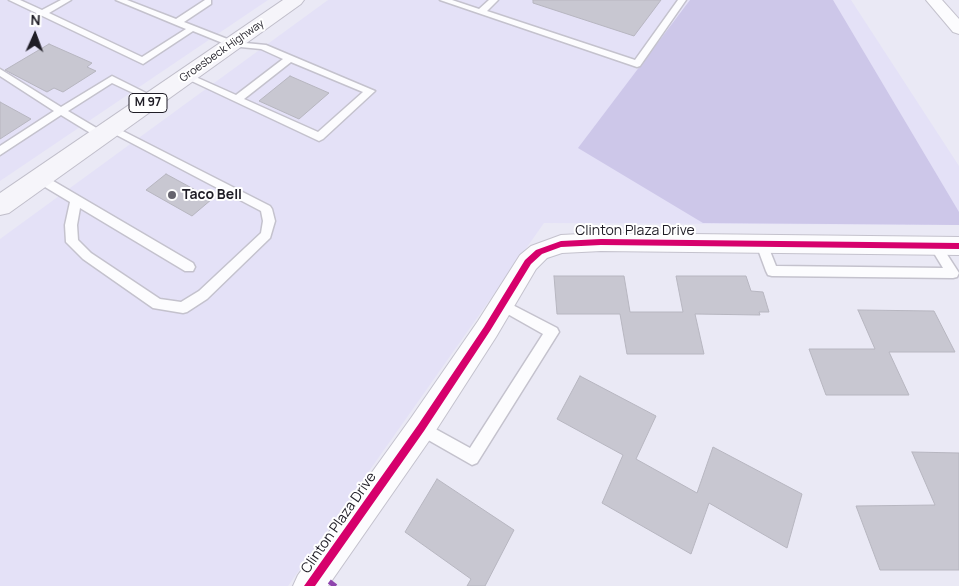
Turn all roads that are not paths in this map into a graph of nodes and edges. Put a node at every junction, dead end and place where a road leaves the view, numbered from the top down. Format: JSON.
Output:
{"nodes":[{"id":1,"x":13,"y":0,"type":"edge"},
{"id":2,"x":67,"y":0,"type":"edge"},
{"id":3,"x":120,"y":0,"type":"edge"},
{"id":4,"x":295,"y":0,"type":"edge"},
{"id":5,"x":444,"y":0,"type":"edge"},
{"id":6,"x":494,"y":0,"type":"edge"},
{"id":7,"x":682,"y":0,"type":"edge"},
{"id":8,"x":934,"y":0,"type":"edge"},
{"id":9,"x":208,"y":2,"type":"dead end"},
{"id":10,"x":481,"y":12,"type":"junction"},
{"id":11,"x":42,"y":13,"type":"junction"},
{"id":12,"x":176,"y":23,"type":"junction"},
{"id":13,"x":192,"y":29,"type":"junction"},
{"id":14,"x":959,"y":29,"type":"edge"},
{"id":15,"x":233,"y":44,"type":"junction"},
{"id":16,"x":290,"y":58,"type":"junction"},
{"id":17,"x":0,"y":72,"type":"edge"},
{"id":18,"x":186,"y":76,"type":"junction"},
{"id":19,"x":153,"y":99,"type":"junction"},
{"id":20,"x":237,"y":99,"type":"junction"},
{"id":21,"x":61,"y":111,"type":"junction"},
{"id":22,"x":106,"y":132,"type":"junction"},
{"id":23,"x":0,"y":151,"type":"edge"},
{"id":24,"x":39,"y":178,"type":"junction"},
{"id":25,"x":76,"y":201,"type":"junction"},
{"id":26,"x":0,"y":206,"type":"edge"},
{"id":27,"x":762,"y":244,"type":"junction"},
{"id":28,"x":935,"y":245,"type":"junction"},
{"id":29,"x":959,"y":246,"type":"edge"},
{"id":30,"x":189,"y":267,"type":"dead end"},
{"id":31,"x":501,"y":304,"type":"junction"},
{"id":32,"x":421,"y":428,"type":"junction"},
{"id":33,"x":309,"y":586,"type":"edge"}],
"edges":[{"from":1,"to":11,"type":"lane"},
{"from":2,"to":11,"type":"lane"},
{"from":3,"to":12,"type":"lane"},
{"from":4,"to":15,"type":"main road","name":"Groesbeck Highway","number":"M 97"},
{"from":5,"to":10,"type":"lane"},
{"from":6,"to":10,"type":"lane"},
{"from":7,"to":10,"type":"lane"},
{"from":8,"to":14,"type":"street"},
{"from":9,"to":12,"type":"lane"},
{"from":11,"to":13,"type":"lane"},
{"from":12,"to":13,"type":"lane"},
{"from":13,"to":15,"type":"lane"},
{"from":15,"to":16,"type":"lane"},
{"from":15,"to":18,"type":"main road","name":"Groesbeck Highway","number":"M 97"},
{"from":16,"to":20,"type":"lane"},
{"from":16,"to":20,"type":"lane"},
{"from":17,"to":21,"type":"lane"},
{"from":18,"to":19,"type":"main road","name":"Groesbeck Highway","number":"M 97"},
{"from":18,"to":20,"type":"lane"},
{"from":19,"to":21,"type":"lane"},
{"from":19,"to":22,"type":"main road","name":"Groesbeck Highway","number":"M 97"},
{"from":21,"to":22,"type":"lane"},
{"from":21,"to":23,"type":"lane"},
{"from":22,"to":24,"type":"main road","name":"Groesbeck Highway","number":"M 97"},
{"from":22,"to":25,"type":"lane"},
{"from":24,"to":25,"type":"lane"},
{"from":24,"to":26,"type":"main road","name":"Groesbeck Highway","number":"M 97"},
{"from":25,"to":30,"type":"lane"},
{"from":27,"to":28,"type":"street","name":"Clinton Plaza Drive"},
{"from":27,"to":28,"type":"lane"},
{"from":27,"to":31,"type":"street","name":"Clinton Plaza Drive"},
{"from":28,"to":29,"type":"street","name":"Clinton Plaza Drive"},
{"from":31,"to":32,"type":"street","name":"Clinton Plaza Drive"},
{"from":31,"to":32,"type":"lane"},
{"from":32,"to":33,"type":"street","name":"Clinton Plaza Drive"}]}
